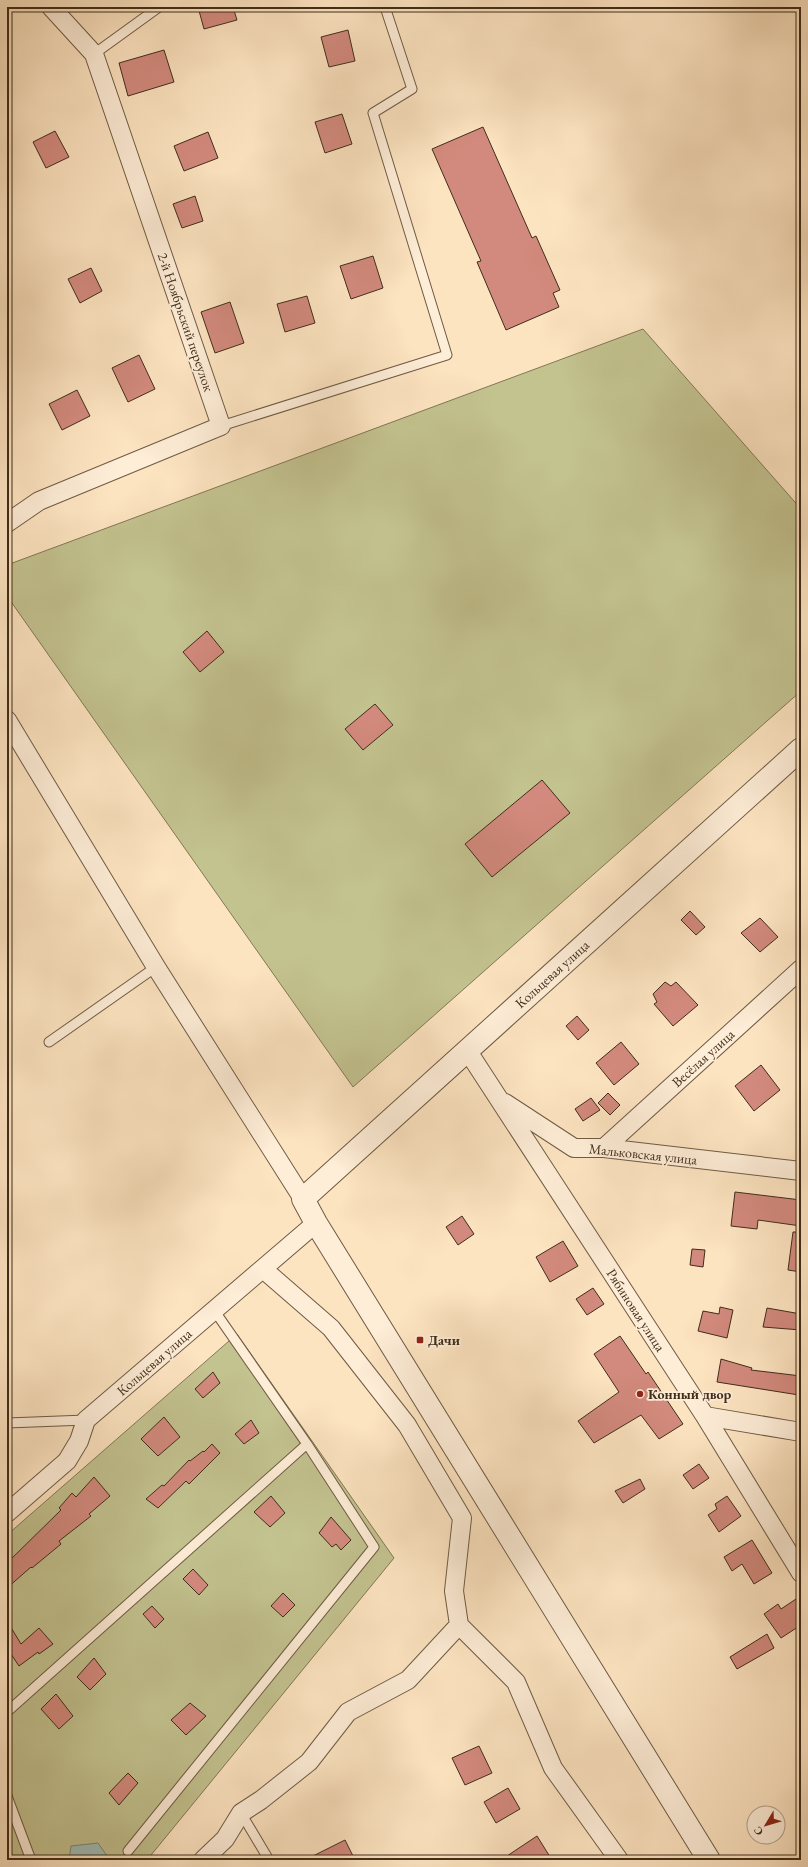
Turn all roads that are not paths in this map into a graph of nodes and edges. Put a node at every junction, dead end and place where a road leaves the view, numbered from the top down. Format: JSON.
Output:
{"nodes":[{"id":1,"x":51,"y":7,"type":"edge"},
{"id":2,"x":160,"y":7,"type":"edge"},
{"id":3,"x":385,"y":7,"type":"edge"},
{"id":4,"x":94,"y":54,"type":"junction"},
{"id":5,"x":221,"y":426,"type":"junction"},
{"id":6,"x":7,"y":523,"type":"edge"},
{"id":7,"x":7,"y":720,"type":"edge"},
{"id":8,"x":801,"y":749,"type":"edge"},
{"id":9,"x":156,"y":967,"type":"junction"},
{"id":10,"x":801,"y":969,"type":"edge"},
{"id":11,"x":49,"y":1042,"type":"dead end"},
{"id":12,"x":467,"y":1050,"type":"junction"},
{"id":13,"x":500,"y":1099,"type":"junction"},
{"id":14,"x":604,"y":1148,"type":"junction"},
{"id":15,"x":801,"y":1171,"type":"edge"},
{"id":16,"x":303,"y":1199,"type":"junction"},
{"id":17,"x":316,"y":1223,"type":"junction"},
{"id":18,"x":263,"y":1269,"type":"junction"},
{"id":19,"x":214,"y":1310,"type":"junction"},
{"id":20,"x":705,"y":1416,"type":"junction"},
{"id":21,"x":86,"y":1420,"type":"junction"},
{"id":22,"x":7,"y":1423,"type":"edge"},
{"id":23,"x":801,"y":1432,"type":"edge"},
{"id":24,"x":307,"y":1444,"type":"junction"},
{"id":25,"x":7,"y":1513,"type":"edge"},
{"id":26,"x":801,"y":1573,"type":"edge"},
{"id":27,"x":459,"y":1625,"type":"junction"},
{"id":28,"x":7,"y":1712,"type":"edge"},
{"id":29,"x":7,"y":1796,"type":"edge"},
{"id":30,"x":241,"y":1813,"type":"junction"},
{"id":31,"x":128,"y":1851,"type":"dead end"},
{"id":32,"x":31,"y":1860,"type":"edge"},
{"id":33,"x":203,"y":1860,"type":"edge"},
{"id":34,"x":269,"y":1860,"type":"edge"},
{"id":35,"x":619,"y":1860,"type":"edge"},
{"id":36,"x":710,"y":1860,"type":"edge"}],
"edges":[{"from":1,"to":4,"type":"street","name":"2-й Ноябрьский переулок"},
{"from":2,"to":4,"type":"lane"},
{"from":3,"to":5,"type":"lane"},
{"from":4,"to":5,"type":"street","name":"2-й Ноябрьский переулок"},
{"from":5,"to":6,"type":"street"},
{"from":7,"to":9,"type":"street"},
{"from":8,"to":12,"type":"street","name":"Кольцевая улица"},
{"from":9,"to":11,"type":"lane"},
{"from":9,"to":16,"type":"street"},
{"from":10,"to":14,"type":"street","name":"Весёлая улица"},
{"from":12,"to":13,"type":"street","name":"Рябиновая улица"},
{"from":12,"to":16,"type":"street","name":"Кольцевая улица"},
{"from":13,"to":14,"type":"street","name":"Мальковская улица"},
{"from":13,"to":20,"type":"street","name":"Рябиновая улица"},
{"from":14,"to":15,"type":"street","name":"Мальковская улица"},
{"from":16,"to":17,"type":"street"},
{"from":17,"to":18,"type":"street","name":"Кольцевая улица"},
{"from":17,"to":36,"type":"street"},
{"from":18,"to":19,"type":"street","name":"Кольцевая улица"},
{"from":18,"to":27,"type":"street"},
{"from":19,"to":21,"type":"street","name":"Кольцевая улица"},
{"from":19,"to":24,"type":"lane"},
{"from":20,"to":23,"type":"street"},
{"from":20,"to":26,"type":"street","name":"Рябиновая улица"},
{"from":21,"to":22,"type":"lane"},
{"from":21,"to":25,"type":"street"},
{"from":24,"to":28,"type":"lane"},
{"from":24,"to":31,"type":"lane"},
{"from":27,"to":30,"type":"street"},
{"from":27,"to":35,"type":"street"},
{"from":29,"to":32,"type":"lane"},
{"from":30,"to":33,"type":"street"},
{"from":30,"to":34,"type":"lane"}]}
